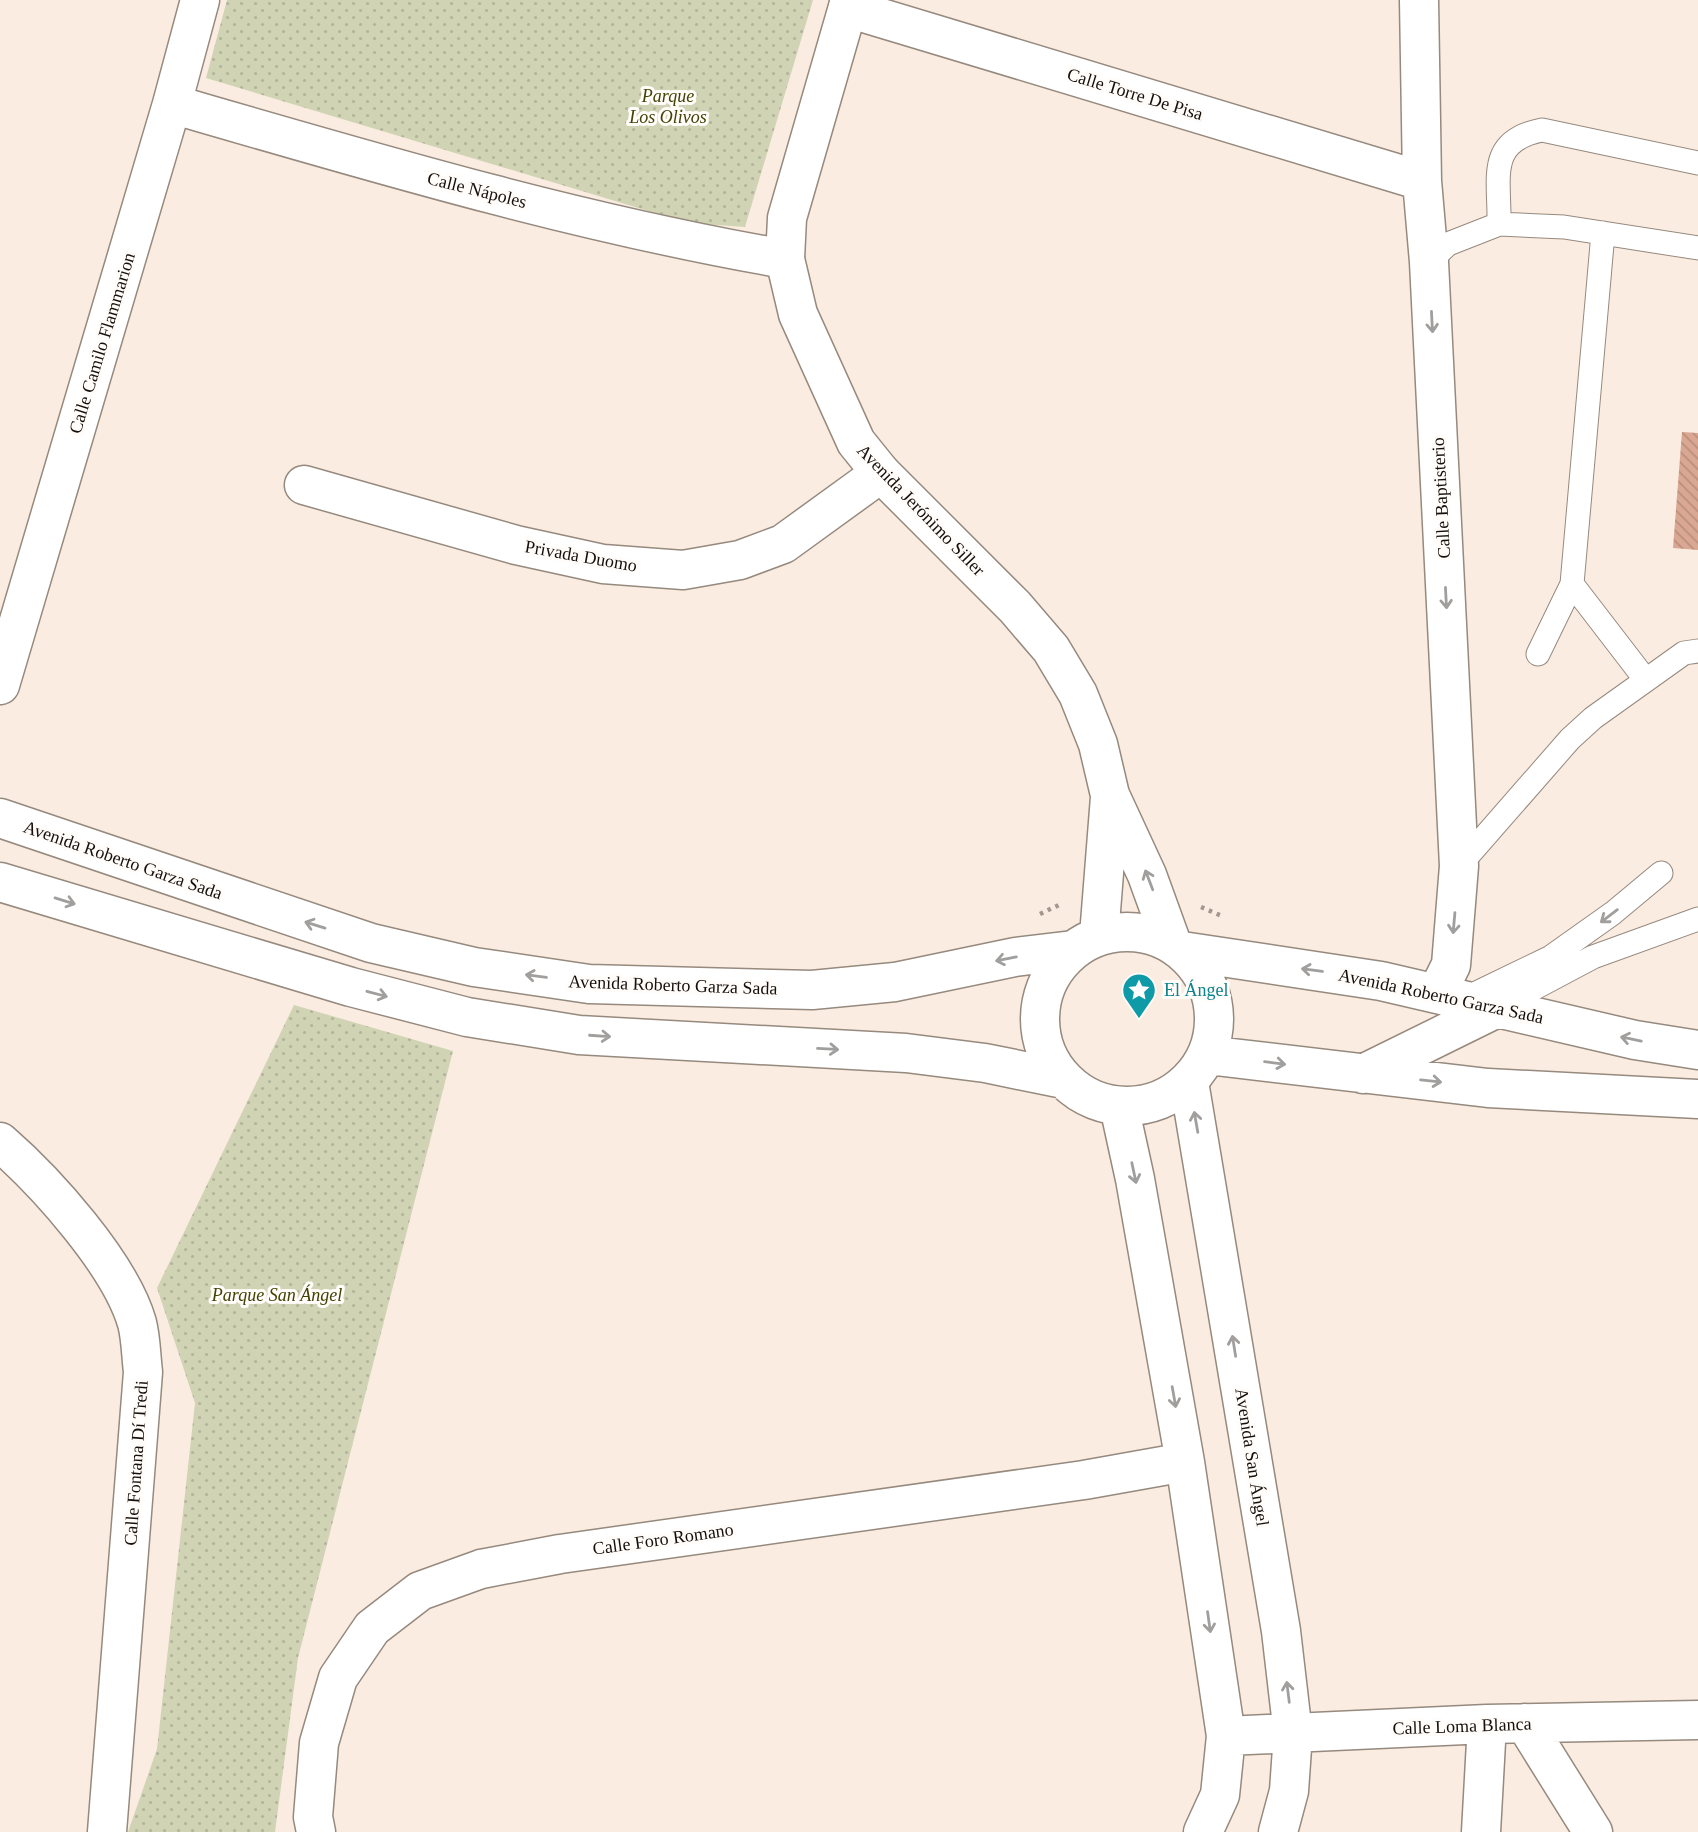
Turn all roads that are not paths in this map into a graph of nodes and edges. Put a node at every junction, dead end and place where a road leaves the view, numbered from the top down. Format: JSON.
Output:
{"nodes":[{"id":1,"x":200,"y":0,"type":"edge"},
{"id":2,"x":1419,"y":0,"type":"edge"},
{"id":3,"x":849,"y":4,"type":"edge"},
{"id":4,"x":172,"y":104,"type":"junction"},
{"id":5,"x":1698,"y":163,"type":"edge"},
{"id":6,"x":1422,"y":181,"type":"junction"},
{"id":7,"x":1499,"y":224,"type":"junction"},
{"id":8,"x":1603,"y":233,"type":"junction"},
{"id":9,"x":1698,"y":248,"type":"edge"},
{"id":10,"x":785,"y":260,"type":"junction"},
{"id":11,"x":1429,"y":262,"type":"junction"},
{"id":12,"x":881,"y":473,"type":"junction"},
{"id":13,"x":304,"y":485,"type":"dead end"},
{"id":14,"x":1572,"y":584,"type":"junction"},
{"id":15,"x":1698,"y":651,"type":"edge"},
{"id":16,"x":1538,"y":654,"type":"dead end"},
{"id":17,"x":1645,"y":679,"type":"junction"},
{"id":18,"x":0,"y":685,"type":"edge"},
{"id":19,"x":1110,"y":795,"type":"junction"},
{"id":20,"x":0,"y":818,"type":"edge"},
{"id":21,"x":1460,"y":866,"type":"junction"},
{"id":22,"x":1661,"y":873,"type":"dead end"},
{"id":23,"x":0,"y":882,"type":"edge"},
{"id":24,"x":1698,"y":919,"type":"edge"},
{"id":25,"x":1086,"y":943,"type":"junction"},
{"id":26,"x":1177,"y":948,"type":"junction"},
{"id":27,"x":1466,"y":1000,"type":"junction"},
{"id":28,"x":1698,"y":1050,"type":"edge"},
{"id":29,"x":1198,"y":1068,"type":"junction"},
{"id":30,"x":1363,"y":1074,"type":"junction"},
{"id":31,"x":1063,"y":1079,"type":"junction"},
{"id":32,"x":1691,"y":1095,"type":"edge"},
{"id":33,"x":1119,"y":1106,"type":"junction"},
{"id":34,"x":0,"y":1142,"type":"edge"},
{"id":35,"x":1185,"y":1462,"type":"junction"},
{"id":36,"x":1698,"y":1720,"type":"edge"},
{"id":37,"x":1525,"y":1723,"type":"junction"},
{"id":38,"x":1487,"y":1724,"type":"junction"},
{"id":39,"x":1293,"y":1734,"type":"junction"},
{"id":40,"x":1226,"y":1736,"type":"junction"},
{"id":41,"x":107,"y":1832,"type":"edge"},
{"id":42,"x":316,"y":1832,"type":"edge"},
{"id":43,"x":1203,"y":1832,"type":"edge"},
{"id":44,"x":1278,"y":1832,"type":"edge"},
{"id":45,"x":1481,"y":1832,"type":"edge"},
{"id":46,"x":1593,"y":1832,"type":"edge"}],
"edges":[{"from":1,"to":4,"type":"street","name":"Calle Camilo Flammarion"},
{"from":2,"to":6,"type":"street","name":"Calle Baptisterio"},
{"from":3,"to":6,"type":"street","name":"Calle Torre De Pisa"},
{"from":3,"to":10,"type":"street","name":"Avenida Jerónimo Siller"},
{"from":4,"to":10,"type":"street","name":"Calle Nápoles"},
{"from":4,"to":18,"type":"street","name":"Calle Camilo Flammarion"},
{"from":5,"to":7,"type":"lane"},
{"from":6,"to":11,"type":"street","name":"Calle Baptisterio"},
{"from":7,"to":8,"type":"lane"},
{"from":7,"to":11,"type":"lane"},
{"from":8,"to":9,"type":"lane"},
{"from":8,"to":14,"type":"lane"},
{"from":10,"to":12,"type":"street","name":"Avenida Jerónimo Siller"},
{"from":11,"to":21,"type":"street","name":"Calle Baptisterio","one_way":true},
{"from":12,"to":13,"type":"street","name":"Privada Duomo"},
{"from":12,"to":19,"type":"street","name":"Avenida Jerónimo Siller"},
{"from":14,"to":16,"type":"lane"},
{"from":14,"to":17,"type":"lane"},
{"from":15,"to":17,"type":"lane"},
{"from":17,"to":21,"type":"lane"},
{"from":19,"to":25,"type":"street","name":"Avenida Jerónimo Siller"},
{"from":26,"to":19,"type":"street","name":"Avenida Jerónimo Siller","one_way":true},
{"from":25,"to":20,"type":"street","name":"Avenida Roberto Garza Sada","one_way":true},
{"from":21,"to":27,"type":"street","name":"Calle Baptisterio","one_way":true},
{"from":22,"to":27,"type":"lane","one_way":true},
{"from":23,"to":31,"type":"street","one_way":true},
{"from":24,"to":27,"type":"lane"},
{"from":25,"to":26,"type":"street"},
{"from":25,"to":31,"type":"street"},
{"from":27,"to":26,"type":"street","name":"Avenida Roberto Garza Sada","one_way":true},
{"from":26,"to":29,"type":"street"},
{"from":28,"to":27,"type":"street","name":"Avenida Roberto Garza Sada","one_way":true},
{"from":27,"to":30,"type":"street"},
{"from":29,"to":30,"type":"street","one_way":true},
{"from":29,"to":33,"type":"street"},
{"from":39,"to":29,"type":"street","name":"Avenida San Ángel","one_way":true},
{"from":30,"to":32,"type":"street","one_way":true},
{"from":31,"to":33,"type":"street"},
{"from":33,"to":35,"type":"street","one_way":true},
{"from":34,"to":41,"type":"street","name":"Calle Fontana Dí Tredi"},
{"from":35,"to":40,"type":"street","one_way":true},
{"from":35,"to":42,"type":"street","name":"Calle Foro Romano"},
{"from":36,"to":37,"type":"street","name":"Calle Loma Blanca"},
{"from":37,"to":38,"type":"street","name":"Calle Loma Blanca"},
{"from":37,"to":46,"type":"street"},
{"from":38,"to":39,"type":"street","name":"Calle Loma Blanca"},
{"from":38,"to":45,"type":"street"},
{"from":39,"to":40,"type":"street","name":"Calle Loma Blanca"},
{"from":39,"to":44,"type":"street","name":"Avenida San Ángel"},
{"from":40,"to":43,"type":"street"}]}
